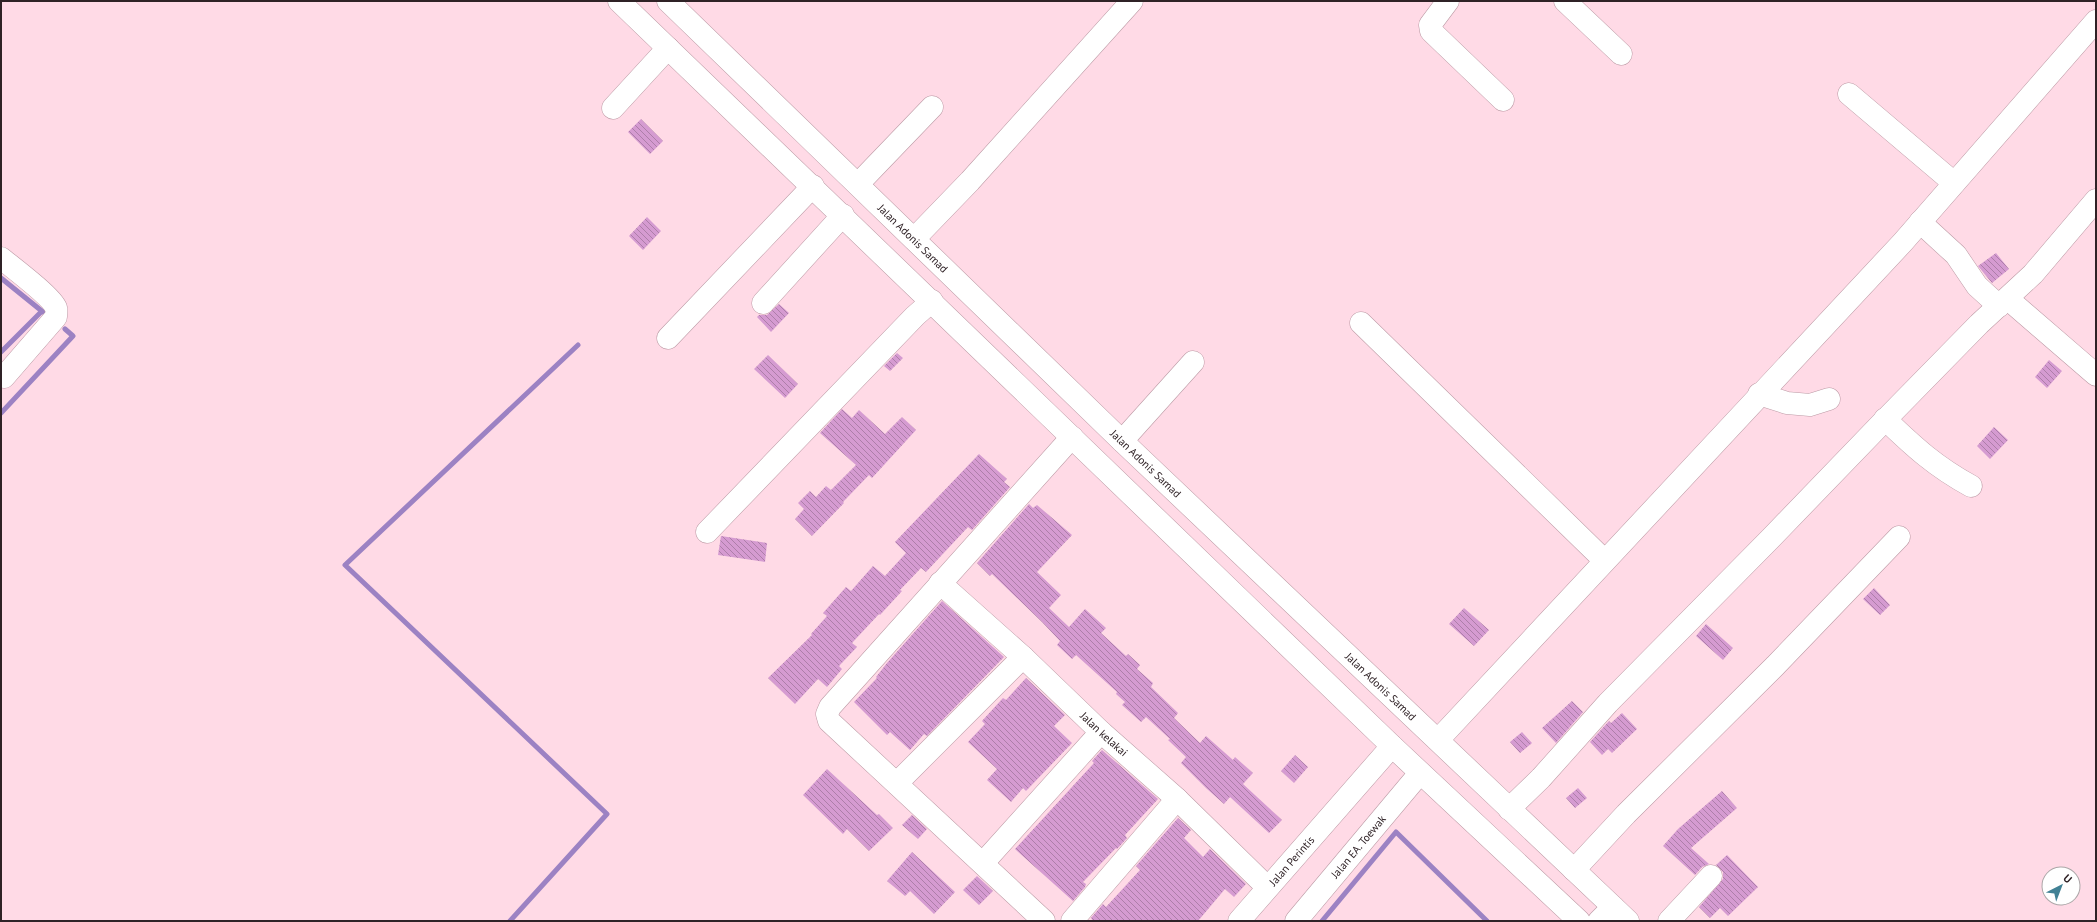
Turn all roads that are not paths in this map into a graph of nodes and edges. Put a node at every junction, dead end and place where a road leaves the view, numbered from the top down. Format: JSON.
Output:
{"nodes":[{"id":1,"x":620,"y":1,"type":"edge"},
{"id":2,"x":1132,"y":1,"type":"edge"},
{"id":3,"x":1448,"y":1,"type":"edge"},
{"id":4,"x":1564,"y":1,"type":"edge"},
{"id":5,"x":678,"y":4,"type":"edge"},
{"id":6,"x":2096,"y":21,"type":"edge"},
{"id":7,"x":668,"y":48,"type":"junction"},
{"id":8,"x":1621,"y":54,"type":"dead end"},
{"id":9,"x":1849,"y":94,"type":"dead end"},
{"id":10,"x":1503,"y":100,"type":"dead end"},
{"id":11,"x":616,"y":105,"type":"dead end"},
{"id":12,"x":932,"y":108,"type":"dead end"},
{"id":13,"x":1954,"y":183,"type":"junction"},
{"id":14,"x":858,"y":184,"type":"junction"},
{"id":15,"x":814,"y":186,"type":"junction"},
{"id":16,"x":2096,"y":200,"type":"edge"},
{"id":17,"x":843,"y":215,"type":"junction"},
{"id":18,"x":1920,"y":222,"type":"junction"},
{"id":19,"x":914,"y":239,"type":"junction"},
{"id":20,"x":1,"y":258,"type":"edge"},
{"id":21,"x":932,"y":301,"type":"junction"},
{"id":22,"x":2004,"y":302,"type":"junction"},
{"id":23,"x":763,"y":304,"type":"dead end"},
{"id":24,"x":1361,"y":323,"type":"dead end"},
{"id":25,"x":668,"y":338,"type":"dead end"},
{"id":26,"x":1193,"y":362,"type":"dead end"},
{"id":27,"x":2096,"y":376,"type":"edge"},
{"id":28,"x":4,"y":377,"type":"dead end"},
{"id":29,"x":1760,"y":394,"type":"junction"},
{"id":30,"x":1829,"y":398,"type":"dead end"},
{"id":31,"x":1885,"y":420,"type":"junction"},
{"id":32,"x":1122,"y":441,"type":"junction"},
{"id":33,"x":1065,"y":445,"type":"junction"},
{"id":34,"x":1971,"y":486,"type":"dead end"},
{"id":35,"x":707,"y":532,"type":"dead end"},
{"id":36,"x":1899,"y":537,"type":"dead end"},
{"id":37,"x":1604,"y":560,"type":"junction"},
{"id":38,"x":940,"y":583,"type":"junction"},
{"id":39,"x":1023,"y":656,"type":"junction"},
{"id":40,"x":1101,"y":732,"type":"junction"},
{"id":41,"x":1438,"y":740,"type":"junction"},
{"id":42,"x":1392,"y":746,"type":"junction"},
{"id":43,"x":1420,"y":773,"type":"junction"},
{"id":44,"x":897,"y":783,"type":"junction"},
{"id":45,"x":1177,"y":799,"type":"junction"},
{"id":46,"x":1510,"y":809,"type":"junction"},
{"id":47,"x":983,"y":863,"type":"junction"},
{"id":48,"x":1574,"y":870,"type":"junction"},
{"id":49,"x":1711,"y":876,"type":"dead end"},
{"id":50,"x":1267,"y":887,"type":"junction"},
{"id":51,"x":1613,"y":916,"type":"edge"},
{"id":52,"x":1044,"y":921,"type":"edge"},
{"id":53,"x":1072,"y":921,"type":"edge"},
{"id":54,"x":1239,"y":921,"type":"edge"},
{"id":55,"x":1296,"y":921,"type":"edge"},
{"id":56,"x":1579,"y":921,"type":"edge"},
{"id":57,"x":1669,"y":921,"type":"edge"}],
"edges":[{"from":1,"to":7,"type":"main road"},
{"from":2,"to":19,"type":"main road"},
{"from":3,"to":10,"type":"main road"},
{"from":4,"to":8,"type":"main road"},
{"from":5,"to":14,"type":"main road","name":"Jalan Adonis Samad"},
{"from":6,"to":13,"type":"main road"},
{"from":7,"to":11,"type":"main road"},
{"from":7,"to":15,"type":"main road"},
{"from":9,"to":13,"type":"main road"},
{"from":12,"to":14,"type":"main road"},
{"from":13,"to":18,"type":"main road"},
{"from":14,"to":19,"type":"main road","name":"Jalan Adonis Samad"},
{"from":15,"to":17,"type":"main road"},
{"from":15,"to":25,"type":"main road"},
{"from":16,"to":22,"type":"main road"},
{"from":17,"to":21,"type":"main road"},
{"from":17,"to":23,"type":"main road"},
{"from":18,"to":22,"type":"main road"},
{"from":18,"to":29,"type":"main road"},
{"from":19,"to":32,"type":"main road","name":"Jalan Adonis Samad"},
{"from":20,"to":28,"type":"main road"},
{"from":21,"to":33,"type":"main road"},
{"from":21,"to":35,"type":"main road"},
{"from":22,"to":27,"type":"main road"},
{"from":22,"to":31,"type":"main road"},
{"from":24,"to":37,"type":"main road"},
{"from":26,"to":32,"type":"main road"},
{"from":29,"to":30,"type":"main road"},
{"from":29,"to":37,"type":"main road"},
{"from":31,"to":34,"type":"main road"},
{"from":31,"to":46,"type":"main road"},
{"from":32,"to":41,"type":"main road","name":"Jalan Adonis Samad"},
{"from":33,"to":38,"type":"main road"},
{"from":33,"to":42,"type":"main road"},
{"from":36,"to":48,"type":"main road"},
{"from":37,"to":41,"type":"main road"},
{"from":38,"to":39,"type":"main road","name":"Jalan kelakai"},
{"from":38,"to":44,"type":"main road"},
{"from":39,"to":40,"type":"main road","name":"Jalan kelakai"},
{"from":39,"to":44,"type":"main road"},
{"from":40,"to":45,"type":"main road","name":"Jalan kelakai"},
{"from":40,"to":47,"type":"main road"},
{"from":41,"to":46,"type":"main road","name":"Jalan Adonis Samad"},
{"from":42,"to":43,"type":"main road"},
{"from":42,"to":50,"type":"main road","name":"Jalan Perintis"},
{"from":43,"to":55,"type":"main road","name":"Jalan EA. Toewak"},
{"from":43,"to":56,"type":"main road"},
{"from":44,"to":47,"type":"main road"},
{"from":45,"to":50,"type":"main road","name":"Jalan kelakai"},
{"from":45,"to":53,"type":"main road"},
{"from":46,"to":48,"type":"main road","name":"Jalan Adonis Samad"},
{"from":47,"to":52,"type":"main road"},
{"from":48,"to":51,"type":"main road","name":"Jalan Adonis Samad"},
{"from":49,"to":57,"type":"main road"},
{"from":50,"to":54,"type":"main road","name":"Jalan Perintis"}]}
